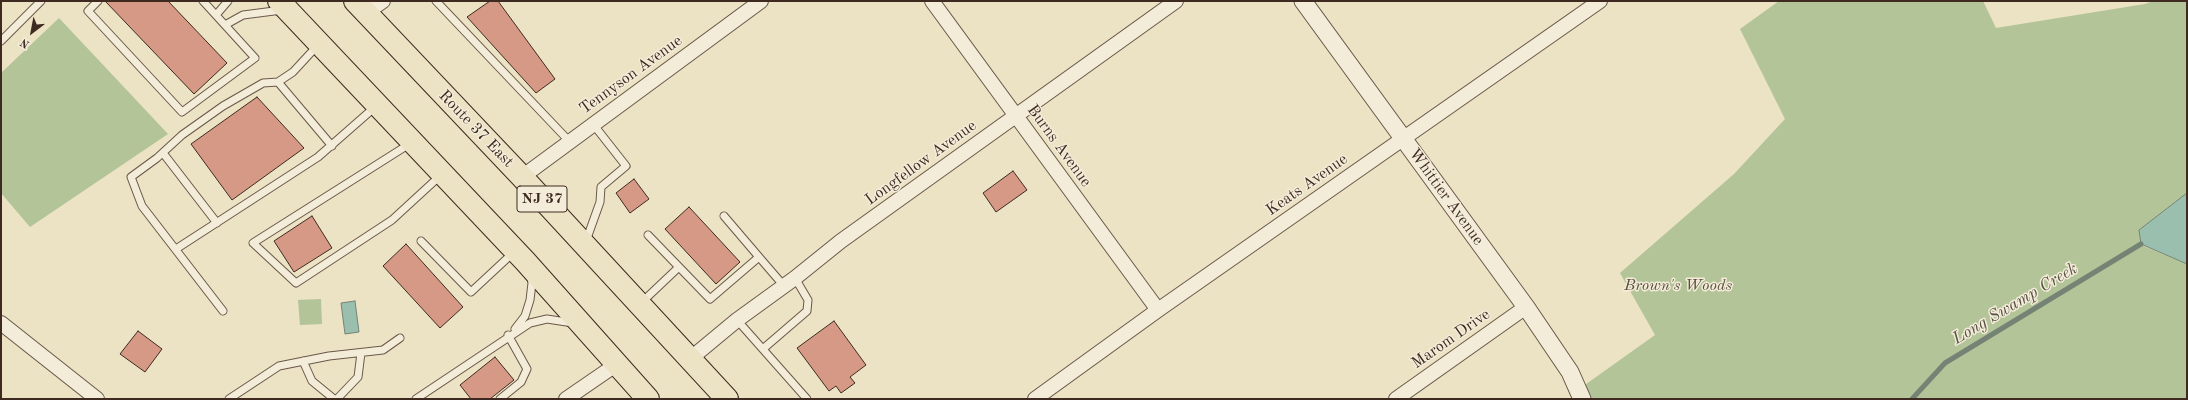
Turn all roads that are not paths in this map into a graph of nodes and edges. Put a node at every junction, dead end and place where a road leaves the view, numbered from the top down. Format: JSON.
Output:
{"nodes":[{"id":1,"x":41,"y":1,"type":"edge"},
{"id":2,"x":98,"y":1,"type":"edge"},
{"id":3,"x":203,"y":1,"type":"edge"},
{"id":4,"x":228,"y":1,"type":"edge"},
{"id":5,"x":436,"y":1,"type":"edge"},
{"id":6,"x":761,"y":1,"type":"edge"},
{"id":7,"x":932,"y":1,"type":"edge"},
{"id":8,"x":1176,"y":1,"type":"edge"},
{"id":9,"x":1302,"y":1,"type":"edge"},
{"id":10,"x":1600,"y":1,"type":"edge"},
{"id":11,"x":284,"y":5,"type":"edge"},
{"id":12,"x":368,"y":5,"type":"edge"},
{"id":13,"x":216,"y":15,"type":"junction"},
{"id":14,"x":225,"y":25,"type":"junction"},
{"id":15,"x":1,"y":41,"type":"edge"},
{"id":16,"x":320,"y":43,"type":"junction"},
{"id":17,"x":278,"y":82,"type":"junction"},
{"id":18,"x":378,"y":104,"type":"junction"},
{"id":19,"x":1016,"y":116,"type":"junction"},
{"id":20,"x":593,"y":124,"type":"junction"},
{"id":21,"x":1404,"y":139,"type":"junction"},
{"id":22,"x":413,"y":142,"type":"junction"},
{"id":23,"x":570,"y":142,"type":"junction"},
{"id":24,"x":332,"y":146,"type":"junction"},
{"id":25,"x":163,"y":153,"type":"junction"},
{"id":26,"x":443,"y":174,"type":"junction"},
{"id":27,"x":522,"y":177,"type":"junction"},
{"id":28,"x":724,"y":216,"type":"dead end"},
{"id":29,"x":217,"y":223,"type":"junction"},
{"id":30,"x":648,"y":235,"type":"dead end"},
{"id":31,"x":421,"y":241,"type":"dead end"},
{"id":32,"x":584,"y":245,"type":"junction"},
{"id":33,"x":176,"y":249,"type":"junction"},
{"id":34,"x":520,"y":256,"type":"junction"},
{"id":35,"x":759,"y":257,"type":"junction"},
{"id":36,"x":679,"y":267,"type":"junction"},
{"id":37,"x":795,"y":278,"type":"junction"},
{"id":38,"x":784,"y":286,"type":"junction"},
{"id":39,"x":640,"y":304,"type":"junction"},
{"id":40,"x":1526,"y":307,"type":"junction"},
{"id":41,"x":1158,"y":310,"type":"junction"},
{"id":42,"x":223,"y":311,"type":"dead end"},
{"id":43,"x":737,"y":320,"type":"junction"},
{"id":44,"x":1,"y":323,"type":"edge"},
{"id":45,"x":585,"y":329,"type":"junction"},
{"id":46,"x":511,"y":334,"type":"junction"},
{"id":47,"x":400,"y":338,"type":"dead end"},
{"id":48,"x":764,"y":348,"type":"junction"},
{"id":49,"x":362,"y":353,"type":"junction"},
{"id":50,"x":690,"y":359,"type":"junction"},
{"id":51,"x":303,"y":361,"type":"junction"},
{"id":52,"x":617,"y":364,"type":"junction"},
{"id":53,"x":97,"y":399,"type":"edge"},
{"id":54,"x":229,"y":399,"type":"edge"},
{"id":55,"x":336,"y":399,"type":"edge"},
{"id":56,"x":416,"y":399,"type":"edge"},
{"id":57,"x":500,"y":399,"type":"edge"},
{"id":58,"x":566,"y":399,"type":"edge"},
{"id":59,"x":648,"y":399,"type":"edge"},
{"id":60,"x":727,"y":399,"type":"edge"},
{"id":61,"x":807,"y":399,"type":"edge"},
{"id":62,"x":1035,"y":399,"type":"edge"},
{"id":63,"x":1396,"y":399,"type":"edge"},
{"id":64,"x":1582,"y":399,"type":"edge"}],
"edges":[{"from":1,"to":15,"type":"lane"},
{"from":2,"to":14,"type":"lane"},
{"from":3,"to":13,"type":"lane"},
{"from":4,"to":13,"type":"lane"},
{"from":5,"to":23,"type":"lane"},
{"from":6,"to":20,"type":"street","name":"Tennyson Avenue"},
{"from":7,"to":19,"type":"street","name":"Burns Avenue"},
{"from":8,"to":19,"type":"street","name":"Longfellow Avenue"},
{"from":9,"to":21,"type":"street","name":"Whittier Avenue"},
{"from":10,"to":21,"type":"street","name":"Keats Avenue"},
{"from":11,"to":14,"type":"lane"},
{"from":11,"to":16,"type":"highway"},
{"from":12,"to":27,"type":"highway","name":"Route 37 East","number":"NJ 37"},
{"from":13,"to":14,"type":"lane"},
{"from":16,"to":17,"type":"lane"},
{"from":16,"to":18,"type":"highway"},
{"from":17,"to":24,"type":"lane"},
{"from":17,"to":25,"type":"lane"},
{"from":18,"to":22,"type":"highway"},
{"from":18,"to":24,"type":"lane"},
{"from":19,"to":37,"type":"street","name":"Longfellow Avenue"},
{"from":19,"to":41,"type":"street","name":"Burns Avenue"},
{"from":20,"to":23,"type":"street","name":"Tennyson Avenue"},
{"from":20,"to":32,"type":"lane"},
{"from":21,"to":40,"type":"street","name":"Whittier Avenue"},
{"from":21,"to":41,"type":"street","name":"Keats Avenue"},
{"from":22,"to":26,"type":"highway"},
{"from":22,"to":26,"type":"lane"},
{"from":23,"to":27,"type":"street","name":"Tennyson Avenue"},
{"from":24,"to":29,"type":"lane"},
{"from":25,"to":29,"type":"lane"},
{"from":25,"to":33,"type":"lane"},
{"from":26,"to":34,"type":"highway"},
{"from":27,"to":32,"type":"highway","name":"Route 37 East","number":"NJ 37"},
{"from":28,"to":35,"type":"lane"},
{"from":29,"to":33,"type":"lane"},
{"from":30,"to":36,"type":"lane"},
{"from":31,"to":34,"type":"lane"},
{"from":32,"to":39,"type":"highway","name":"Route 37 East","number":"NJ 37"},
{"from":33,"to":42,"type":"lane"},
{"from":34,"to":45,"type":"highway"},
{"from":34,"to":46,"type":"lane"},
{"from":35,"to":36,"type":"lane"},
{"from":35,"to":38,"type":"lane"},
{"from":36,"to":39,"type":"lane"},
{"from":37,"to":38,"type":"street","name":"Longfellow Avenue"},
{"from":37,"to":48,"type":"lane"},
{"from":38,"to":43,"type":"street","name":"Longfellow Avenue"},
{"from":39,"to":50,"type":"highway","name":"Route 37 East","number":"NJ 37"},
{"from":40,"to":63,"type":"street","name":"Marom Drive"},
{"from":40,"to":64,"type":"street","name":"Whittier Avenue"},
{"from":41,"to":62,"type":"street","name":"Keats Avenue"},
{"from":43,"to":48,"type":"lane"},
{"from":43,"to":50,"type":"street","name":"Longfellow Avenue"},
{"from":44,"to":53,"type":"street"},
{"from":45,"to":46,"type":"lane"},
{"from":45,"to":52,"type":"highway"},
{"from":46,"to":56,"type":"lane"},
{"from":46,"to":57,"type":"lane"},
{"from":47,"to":49,"type":"lane"},
{"from":48,"to":61,"type":"lane"},
{"from":49,"to":51,"type":"lane"},
{"from":49,"to":55,"type":"lane"},
{"from":50,"to":60,"type":"highway","name":"Route 37 East","number":"NJ 37"},
{"from":51,"to":54,"type":"lane"},
{"from":51,"to":55,"type":"lane"},
{"from":52,"to":58,"type":"street"},
{"from":52,"to":59,"type":"highway"}]}
